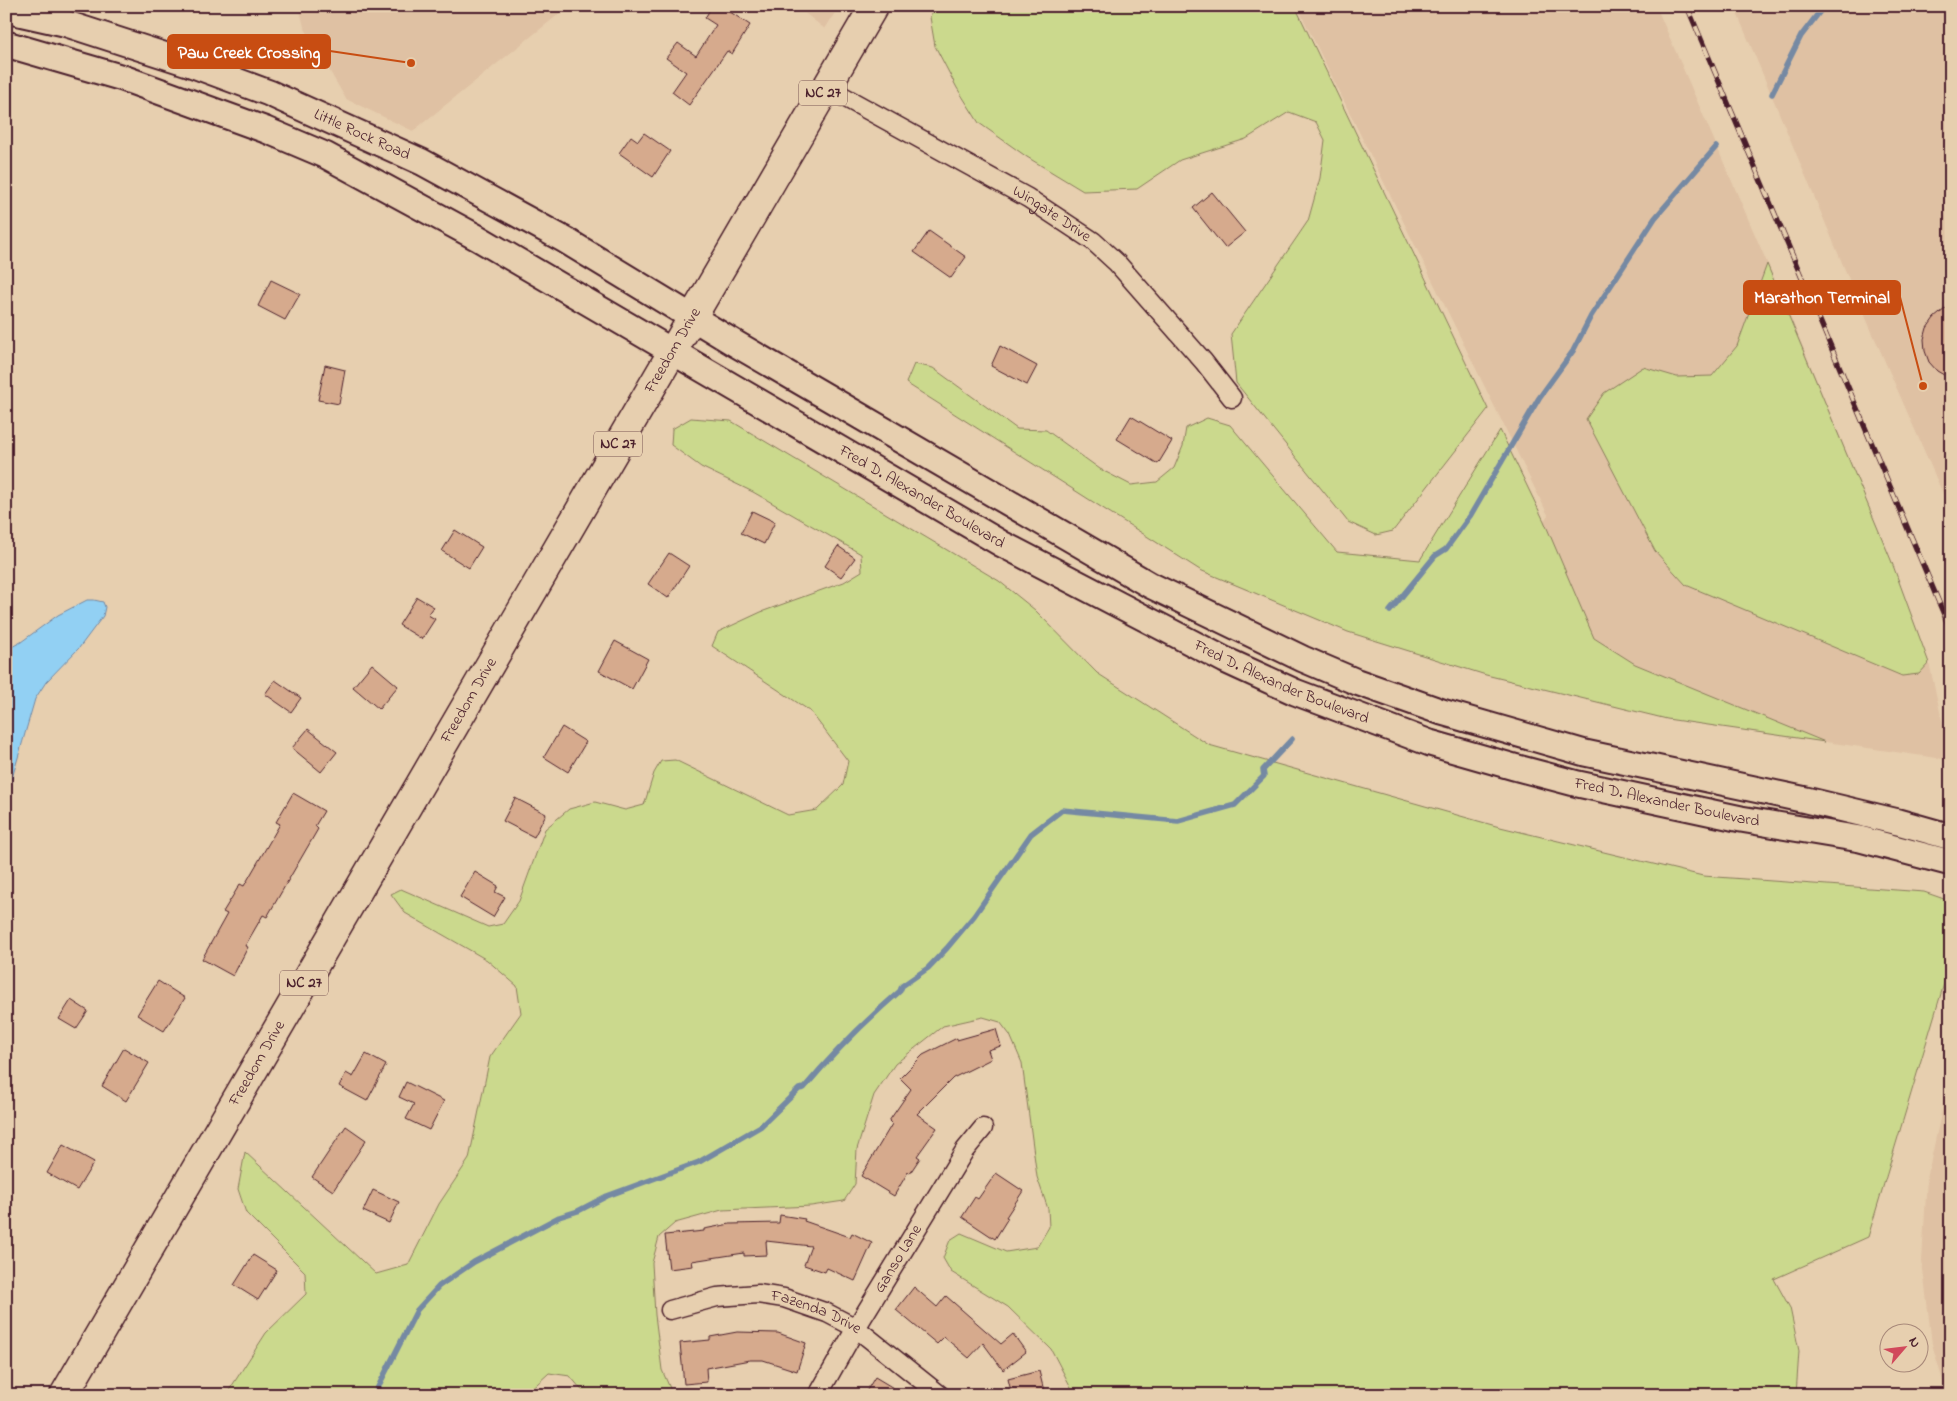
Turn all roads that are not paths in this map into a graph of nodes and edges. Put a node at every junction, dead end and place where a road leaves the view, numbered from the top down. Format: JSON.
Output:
{"nodes":[{"id":1,"x":874,"y":6,"type":"edge"},
{"id":2,"x":6,"y":10,"type":"edge"},
{"id":3,"x":6,"y":44,"type":"edge"},
{"id":4,"x":826,"y":87,"type":"junction"},
{"id":5,"x":692,"y":317,"type":"junction"},
{"id":6,"x":672,"y":351,"type":"junction"},
{"id":7,"x":1232,"y":398,"type":"dead end"},
{"id":8,"x":1951,"y":837,"type":"edge"},
{"id":9,"x":1951,"y":863,"type":"edge"},
{"id":10,"x":983,"y":1128,"type":"dead end"},
{"id":11,"x":670,"y":1310,"type":"dead end"},
{"id":12,"x":856,"y":1328,"type":"junction"},
{"id":13,"x":64,"y":1395,"type":"edge"},
{"id":14,"x":818,"y":1395,"type":"edge"},
{"id":15,"x":940,"y":1395,"type":"edge"}],
"edges":[{"from":1,"to":4,"type":"main road","name":"Freedom Drive","number":"NC 27"},
{"from":2,"to":5,"type":"main road","name":"Little Rock Road"},
{"from":3,"to":6,"type":"main road","name":"Little Rock Road"},
{"from":4,"to":5,"type":"main road","name":"Freedom Drive","number":"NC 27"},
{"from":4,"to":7,"type":"street","name":"Wingate Drive"},
{"from":5,"to":6,"type":"main road","name":"Freedom Drive","number":"NC 27"},
{"from":5,"to":8,"type":"main road","name":"Fred D. Alexander Boulevard"},
{"from":6,"to":9,"type":"main road","name":"Fred D. Alexander Boulevard"},
{"from":6,"to":13,"type":"main road","name":"Freedom Drive","number":"NC 27"},
{"from":10,"to":12,"type":"street","name":"Ganso Lane"},
{"from":11,"to":12,"type":"street","name":"Fazenda Drive"},
{"from":12,"to":14,"type":"street","name":"Ganso Lane"},
{"from":12,"to":15,"type":"street","name":"Fazenda Drive"}]}
